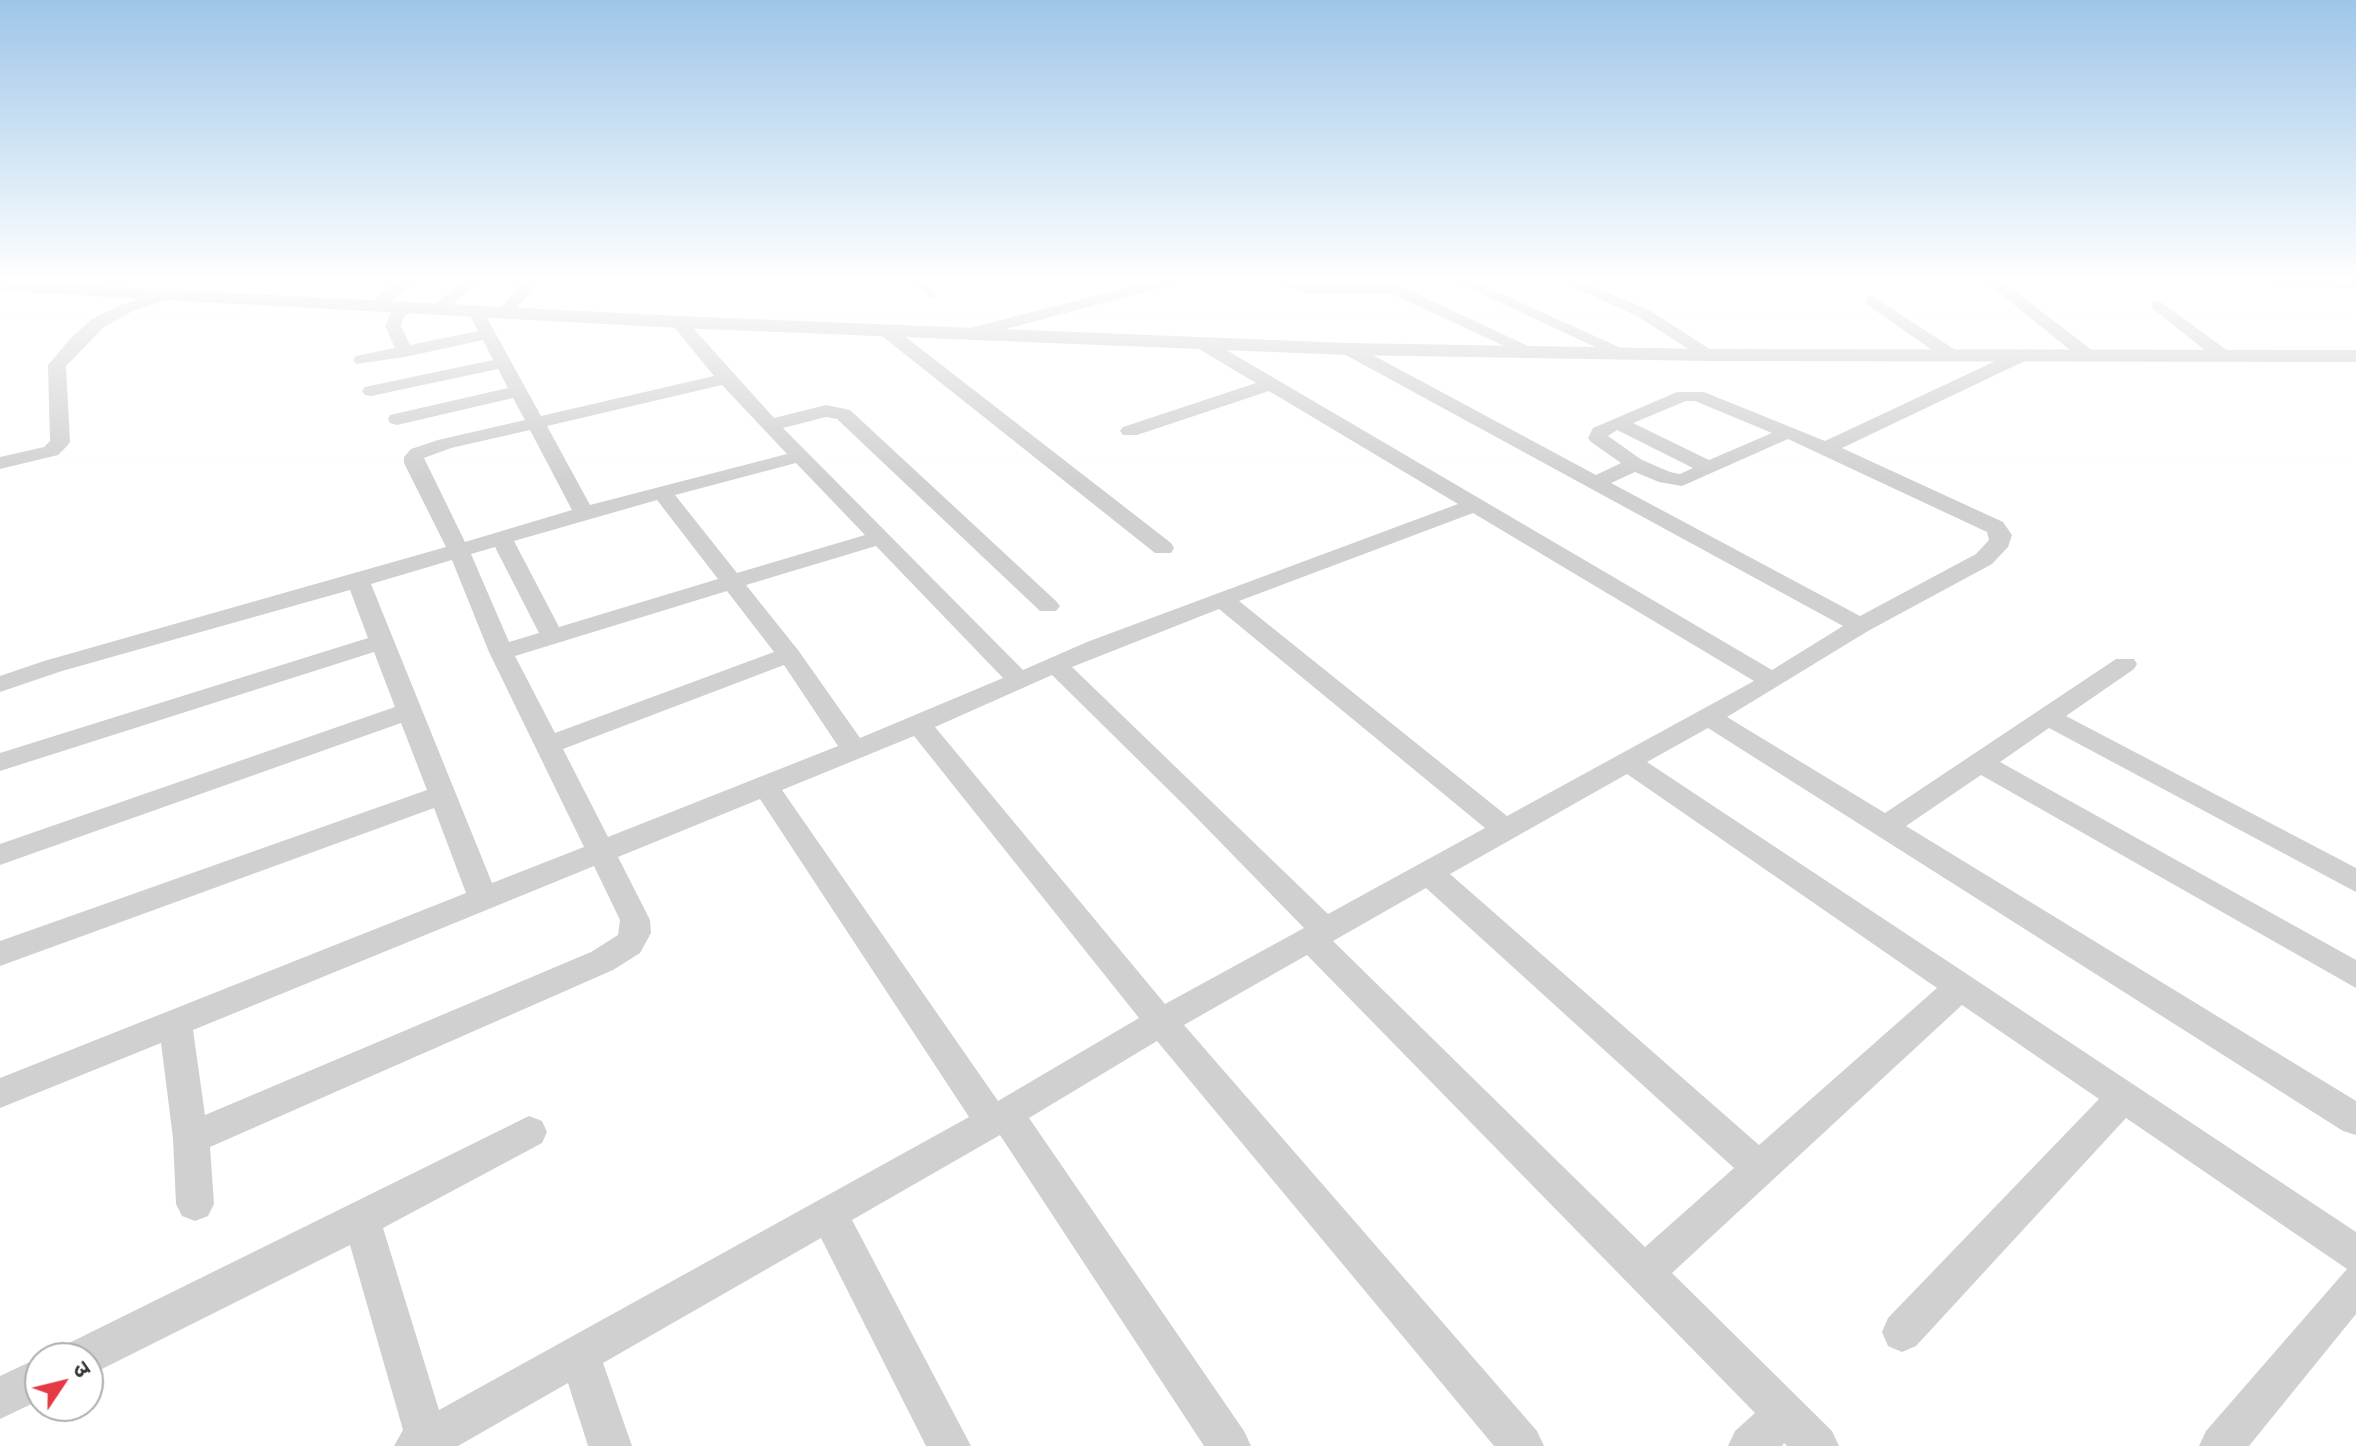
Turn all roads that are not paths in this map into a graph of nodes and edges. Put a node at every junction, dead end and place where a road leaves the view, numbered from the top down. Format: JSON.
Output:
{"nodes":[{"id":1,"x":71,"y":348,"type":"edge"},
{"id":2,"x":403,"y":348,"type":"edge"},
{"id":3,"x":421,"y":348,"type":"edge"},
{"id":4,"x":495,"y":348,"type":"edge"},
{"id":5,"x":702,"y":348,"type":"edge"},
{"id":6,"x":909,"y":348,"type":"edge"},
{"id":7,"x":1211,"y":348,"type":"edge"},
{"id":8,"x":1329,"y":348,"type":"edge"},
{"id":9,"x":1524,"y":348,"type":"edge"},
{"id":10,"x":1613,"y":348,"type":"edge"},
{"id":11,"x":1700,"y":348,"type":"edge"},
{"id":12,"x":1941,"y":348,"type":"edge"},
{"id":13,"x":2079,"y":348,"type":"edge"},
{"id":14,"x":2214,"y":348,"type":"edge"},
{"id":15,"x":1348,"y":349,"type":"junction"},
{"id":16,"x":405,"y":352,"type":"junction"},
{"id":17,"x":1534,"y":353,"type":"junction"},
{"id":18,"x":1623,"y":353,"type":"junction"},
{"id":19,"x":1710,"y":355,"type":"junction"},
{"id":20,"x":1951,"y":355,"type":"junction"},
{"id":21,"x":2023,"y":355,"type":"junction"},
{"id":22,"x":2087,"y":355,"type":"junction"},
{"id":23,"x":2222,"y":355,"type":"junction"},
{"id":24,"x":2356,"y":356,"type":"edge"},
{"id":25,"x":362,"y":360,"type":"dead end"},
{"id":26,"x":504,"y":363,"type":"junction"},
{"id":27,"x":728,"y":378,"type":"junction"},
{"id":28,"x":1271,"y":384,"type":"junction"},
{"id":29,"x":371,"y":391,"type":"dead end"},
{"id":30,"x":518,"y":391,"type":"junction"},
{"id":31,"x":397,"y":419,"type":"dead end"},
{"id":32,"x":535,"y":421,"type":"junction"},
{"id":33,"x":1617,"y":423,"type":"junction"},
{"id":34,"x":771,"y":425,"type":"junction"},
{"id":35,"x":1130,"y":431,"type":"dead end"},
{"id":36,"x":1789,"y":432,"type":"junction"},
{"id":37,"x":1826,"y":448,"type":"junction"},
{"id":38,"x":801,"y":456,"type":"junction"},
{"id":39,"x":0,"y":463,"type":"edge"},
{"id":40,"x":1635,"y":464,"type":"junction"},
{"id":41,"x":1709,"y":468,"type":"junction"},
{"id":42,"x":1595,"y":483,"type":"junction"},
{"id":43,"x":661,"y":491,"type":"junction"},
{"id":44,"x":1474,"y":505,"type":"junction"},
{"id":45,"x":584,"y":513,"type":"junction"},
{"id":46,"x":881,"y":537,"type":"junction"},
{"id":47,"x":502,"y":538,"type":"junction"},
{"id":48,"x":1163,"y":548,"type":"dead end"},
{"id":49,"x":459,"y":551,"type":"junction"},
{"id":50,"x":358,"y":581,"type":"junction"},
{"id":51,"x":734,"y":582,"type":"junction"},
{"id":52,"x":1223,"y":600,"type":"junction"},
{"id":53,"x":1048,"y":606,"type":"dead end"},
{"id":54,"x":1860,"y":626,"type":"junction"},
{"id":55,"x":553,"y":638,"type":"junction"},
{"id":56,"x":382,"y":641,"type":"junction"},
{"id":57,"x":501,"y":652,"type":"junction"},
{"id":58,"x":789,"y":655,"type":"junction"},
{"id":59,"x":1055,"y":664,"type":"junction"},
{"id":60,"x":2125,"y":664,"type":"dead end"},
{"id":61,"x":1019,"y":680,"type":"junction"},
{"id":62,"x":1772,"y":681,"type":"junction"},
{"id":63,"x":0,"y":684,"type":"edge"},
{"id":64,"x":409,"y":711,"type":"junction"},
{"id":65,"x":2047,"y":716,"type":"junction"},
{"id":66,"x":1709,"y":717,"type":"junction"},
{"id":67,"x":919,"y":724,"type":"junction"},
{"id":68,"x":548,"y":745,"type":"junction"},
{"id":69,"x":853,"y":748,"type":"junction"},
{"id":70,"x":1978,"y":761,"type":"junction"},
{"id":71,"x":0,"y":762,"type":"edge"},
{"id":72,"x":1628,"y":762,"type":"junction"},
{"id":73,"x":764,"y":784,"type":"junction"},
{"id":74,"x":442,"y":795,"type":"junction"},
{"id":75,"x":1886,"y":826,"type":"junction"},
{"id":76,"x":1505,"y":830,"type":"junction"},
{"id":77,"x":601,"y":850,"type":"junction"},
{"id":78,"x":0,"y":855,"type":"edge"},
{"id":79,"x":1429,"y":873,"type":"junction"},
{"id":80,"x":2356,"y":881,"type":"edge"},
{"id":81,"x":483,"y":898,"type":"junction"},
{"id":82,"x":1318,"y":935,"type":"junction"},
{"id":83,"x":0,"y":954,"type":"edge"},
{"id":84,"x":2356,"y":975,"type":"edge"},
{"id":85,"x":1961,"y":986,"type":"junction"},
{"id":86,"x":175,"y":1022,"type":"junction"},
{"id":87,"x":1161,"y":1022,"type":"junction"},
{"id":88,"x":0,"y":1093,"type":"edge"},
{"id":89,"x":2123,"y":1098,"type":"junction"},
{"id":90,"x":999,"y":1118,"type":"junction"},
{"id":91,"x":2356,"y":1120,"type":"edge"},
{"id":92,"x":529,"y":1132,"type":"dead end"},
{"id":93,"x":191,"y":1138,"type":"junction"},
{"id":94,"x":1759,"y":1168,"type":"junction"},
{"id":95,"x":195,"y":1204,"type":"dead end"},
{"id":96,"x":829,"y":1214,"type":"junction"},
{"id":97,"x":362,"y":1220,"type":"junction"},
{"id":98,"x":2356,"y":1254,"type":"edge"},
{"id":99,"x":1644,"y":1273,"type":"junction"},
{"id":100,"x":2356,"y":1284,"type":"edge"},
{"id":101,"x":1902,"y":1332,"type":"dead end"},
{"id":102,"x":104,"y":1347,"type":"edge"},
{"id":103,"x":579,"y":1354,"type":"junction"},
{"id":104,"x":24,"y":1386,"type":"edge"},
{"id":105,"x":0,"y":1398,"type":"edge"},
{"id":106,"x":1785,"y":1414,"type":"junction"},
{"id":107,"x":422,"y":1443,"type":"edge"},
{"id":108,"x":610,"y":1446,"type":"edge"},
{"id":109,"x":949,"y":1446,"type":"edge"},
{"id":110,"x":1229,"y":1446,"type":"edge"},
{"id":111,"x":1522,"y":1446,"type":"edge"},
{"id":112,"x":1750,"y":1446,"type":"edge"},
{"id":113,"x":1817,"y":1446,"type":"edge"},
{"id":114,"x":2221,"y":1446,"type":"edge"}],
"edges":[{"from":1,"to":39,"type":"street"},
{"from":2,"to":16,"type":"street"},
{"from":3,"to":16,"type":"street"},
{"from":4,"to":26,"type":"street"},
{"from":5,"to":27,"type":"street"},
{"from":6,"to":48,"type":"street"},
{"from":7,"to":28,"type":"street"},
{"from":8,"to":15,"type":"street"},
{"from":9,"to":17,"type":"street"},
{"from":10,"to":18,"type":"street"},
{"from":11,"to":19,"type":"street"},
{"from":12,"to":20,"type":"street"},
{"from":13,"to":22,"type":"street"},
{"from":14,"to":23,"type":"street"},
{"from":15,"to":17,"type":"street"},
{"from":15,"to":42,"type":"street"},
{"from":16,"to":25,"type":"street"},
{"from":17,"to":18,"type":"street"},
{"from":18,"to":19,"type":"street"},
{"from":19,"to":20,"type":"street"},
{"from":20,"to":21,"type":"street"},
{"from":21,"to":22,"type":"street"},
{"from":21,"to":37,"type":"street"},
{"from":22,"to":23,"type":"street"},
{"from":23,"to":24,"type":"street"},
{"from":26,"to":29,"type":"street"},
{"from":26,"to":30,"type":"street"},
{"from":27,"to":32,"type":"street"},
{"from":27,"to":34,"type":"street"},
{"from":28,"to":35,"type":"street"},
{"from":28,"to":44,"type":"street"},
{"from":30,"to":31,"type":"street"},
{"from":30,"to":32,"type":"street"},
{"from":32,"to":45,"type":"street"},
{"from":32,"to":49,"type":"street"},
{"from":33,"to":36,"type":"street"},
{"from":33,"to":40,"type":"street"},
{"from":33,"to":41,"type":"street"},
{"from":34,"to":38,"type":"street"},
{"from":34,"to":53,"type":"street"},
{"from":36,"to":37,"type":"street"},
{"from":36,"to":41,"type":"street"},
{"from":37,"to":54,"type":"street"},
{"from":38,"to":43,"type":"street"},
{"from":38,"to":46,"type":"street"},
{"from":40,"to":41,"type":"street"},
{"from":40,"to":42,"type":"street"},
{"from":42,"to":54,"type":"street"},
{"from":43,"to":45,"type":"street"},
{"from":43,"to":51,"type":"street"},
{"from":44,"to":52,"type":"street"},
{"from":44,"to":62,"type":"street"},
{"from":45,"to":47,"type":"street"},
{"from":46,"to":51,"type":"street"},
{"from":46,"to":61,"type":"street"},
{"from":47,"to":49,"type":"street"},
{"from":47,"to":55,"type":"street"},
{"from":49,"to":50,"type":"street"},
{"from":49,"to":57,"type":"street"},
{"from":50,"to":56,"type":"street"},
{"from":50,"to":63,"type":"street"},
{"from":51,"to":55,"type":"street"},
{"from":51,"to":58,"type":"street"},
{"from":52,"to":59,"type":"street"},
{"from":52,"to":76,"type":"street"},
{"from":54,"to":62,"type":"street"},
{"from":55,"to":57,"type":"street"},
{"from":56,"to":64,"type":"street"},
{"from":56,"to":71,"type":"street"},
{"from":57,"to":68,"type":"street"},
{"from":58,"to":68,"type":"street"},
{"from":58,"to":69,"type":"street"},
{"from":59,"to":61,"type":"street"},
{"from":59,"to":82,"type":"street"},
{"from":60,"to":65,"type":"street"},
{"from":61,"to":67,"type":"street"},
{"from":62,"to":66,"type":"street"},
{"from":64,"to":74,"type":"street"},
{"from":64,"to":78,"type":"street"},
{"from":65,"to":70,"type":"street"},
{"from":65,"to":80,"type":"street"},
{"from":66,"to":72,"type":"street"},
{"from":66,"to":75,"type":"street"},
{"from":67,"to":69,"type":"street"},
{"from":67,"to":87,"type":"street"},
{"from":68,"to":77,"type":"street"},
{"from":69,"to":73,"type":"street"},
{"from":70,"to":75,"type":"street"},
{"from":70,"to":84,"type":"street"},
{"from":72,"to":76,"type":"street"},
{"from":72,"to":85,"type":"street"},
{"from":73,"to":77,"type":"street"},
{"from":73,"to":90,"type":"street"},
{"from":74,"to":81,"type":"street"},
{"from":74,"to":83,"type":"street"},
{"from":75,"to":91,"type":"street"},
{"from":76,"to":79,"type":"street"},
{"from":77,"to":81,"type":"street"},
{"from":77,"to":93,"type":"street"},
{"from":79,"to":82,"type":"street"},
{"from":79,"to":94,"type":"street"},
{"from":81,"to":86,"type":"street"},
{"from":82,"to":87,"type":"street"},
{"from":82,"to":99,"type":"street"},
{"from":85,"to":89,"type":"street"},
{"from":85,"to":94,"type":"street"},
{"from":86,"to":88,"type":"street"},
{"from":86,"to":93,"type":"street"},
{"from":87,"to":90,"type":"street"},
{"from":87,"to":111,"type":"street"},
{"from":89,"to":98,"type":"street"},
{"from":89,"to":101,"type":"street"},
{"from":90,"to":96,"type":"street"},
{"from":90,"to":110,"type":"street"},
{"from":92,"to":97,"type":"street"},
{"from":93,"to":95,"type":"street"},
{"from":94,"to":99,"type":"street"},
{"from":96,"to":103,"type":"street"},
{"from":96,"to":109,"type":"street"},
{"from":97,"to":102,"type":"street"},
{"from":97,"to":107,"type":"street"},
{"from":99,"to":106,"type":"street"},
{"from":100,"to":114,"type":"street"},
{"from":103,"to":107,"type":"street"},
{"from":103,"to":108,"type":"street"},
{"from":104,"to":105,"type":"street"},
{"from":106,"to":112,"type":"street"},
{"from":106,"to":113,"type":"street"}]}
